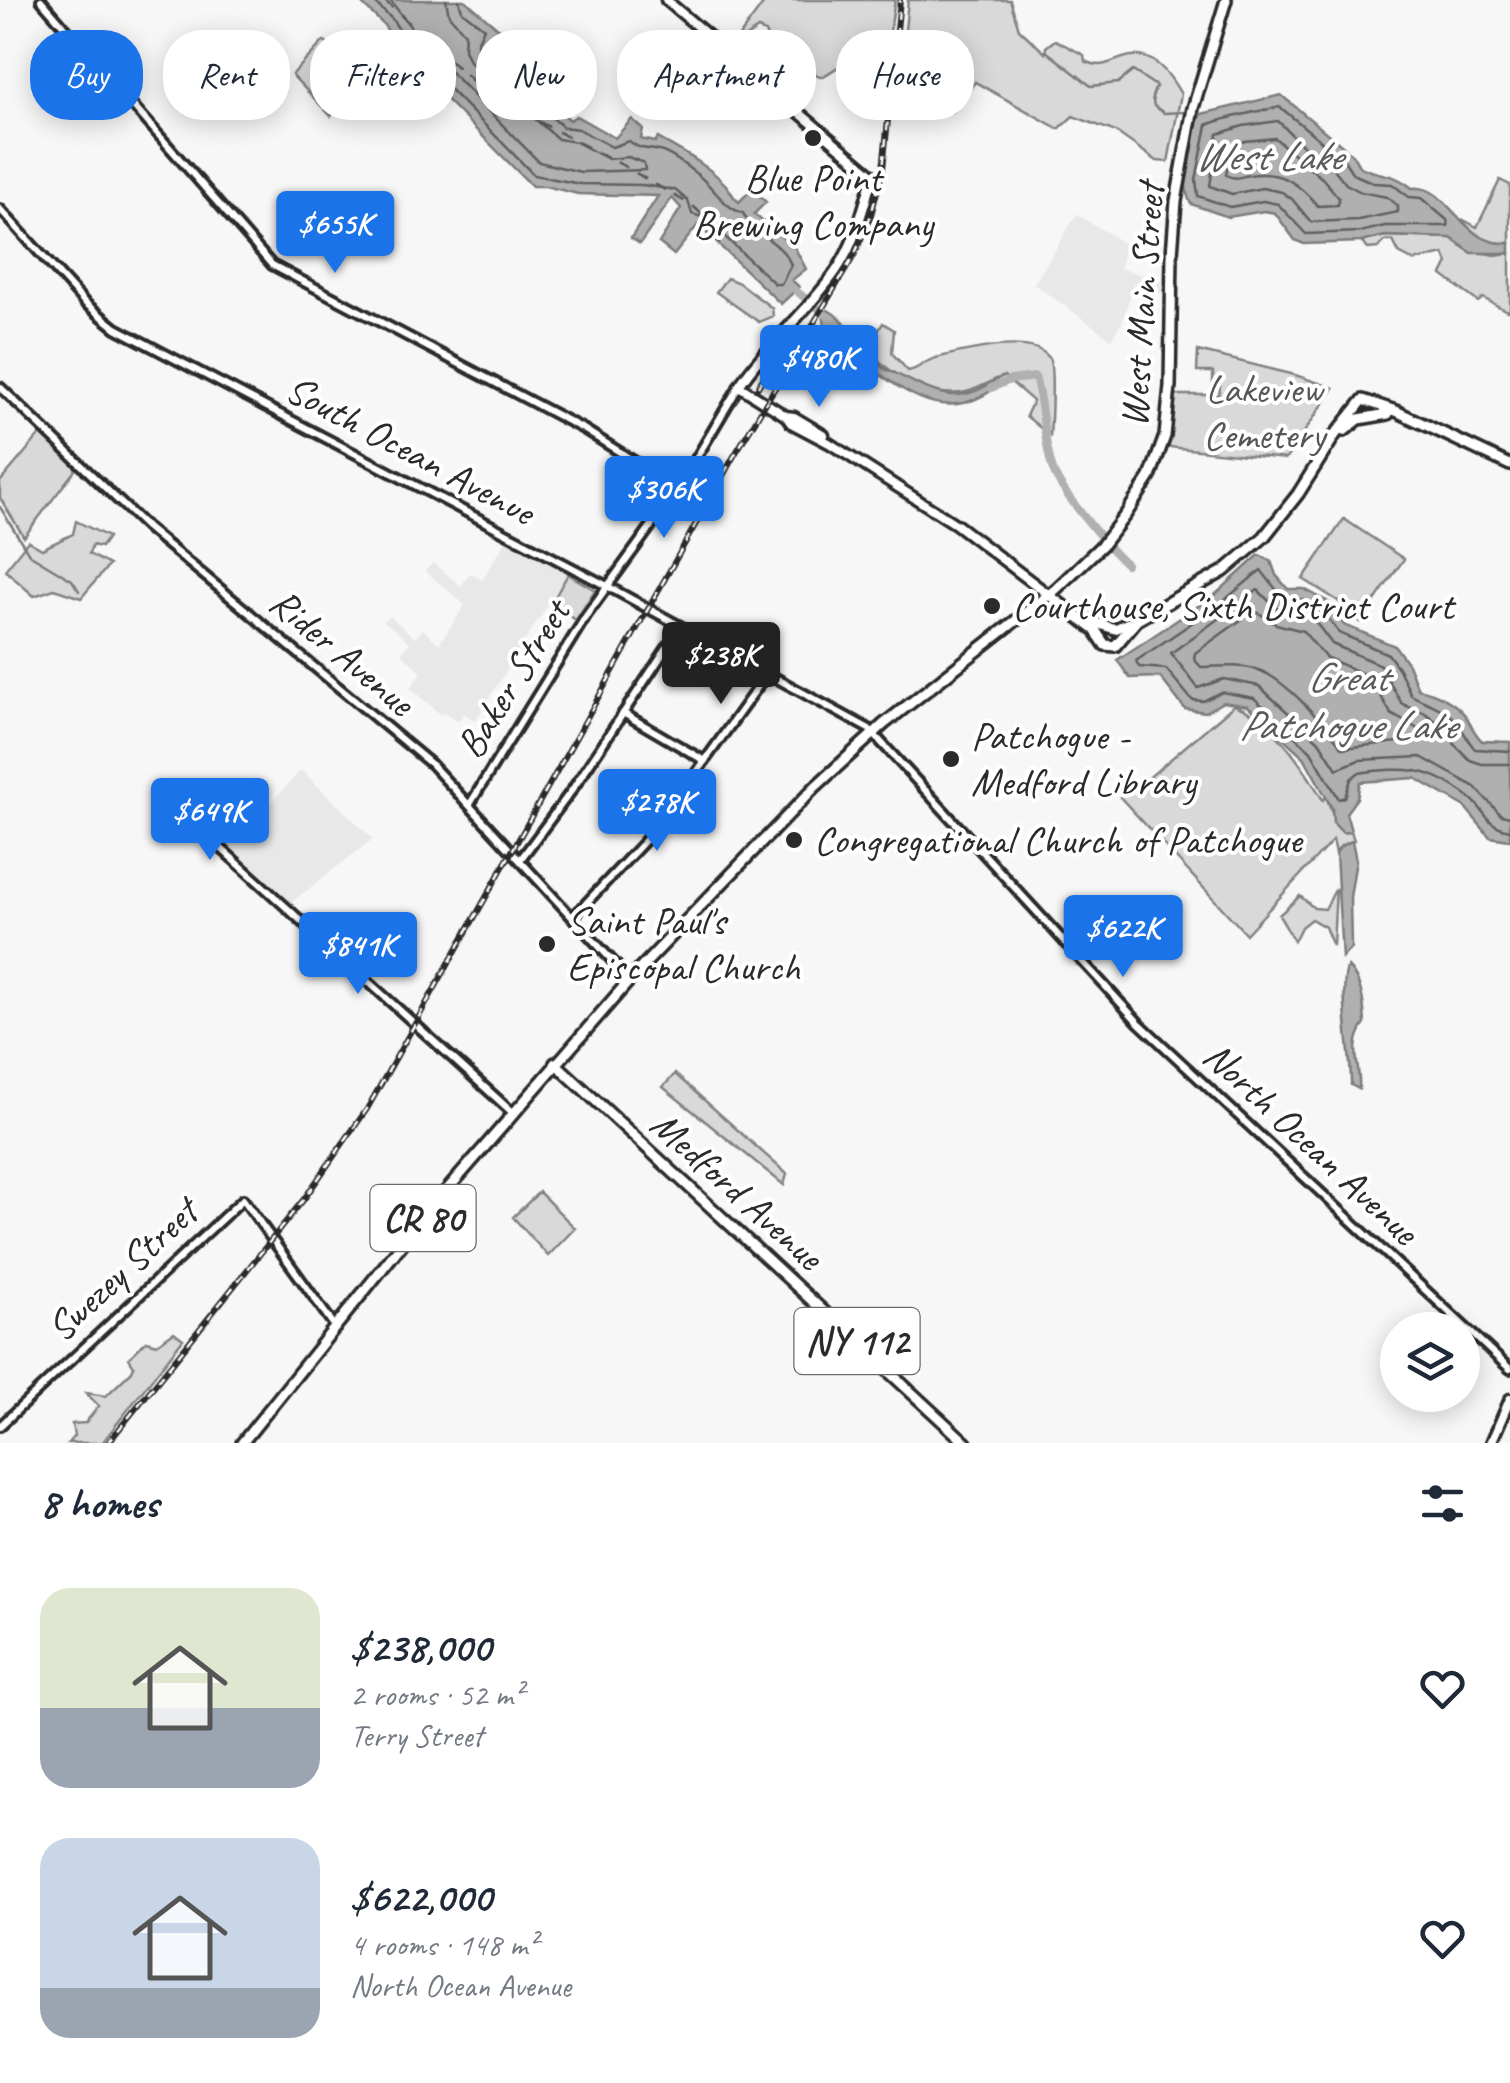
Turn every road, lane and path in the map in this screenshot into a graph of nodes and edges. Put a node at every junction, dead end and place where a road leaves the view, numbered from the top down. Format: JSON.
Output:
{"nodes":[{"id":1,"x":42,"y":0,"type":"edge"},
{"id":2,"x":666,"y":0,"type":"edge"},
{"id":3,"x":1226,"y":0,"type":"edge"},
{"id":4,"x":0,"y":210,"type":"edge"},
{"id":5,"x":739,"y":386,"type":"junction"},
{"id":6,"x":0,"y":387,"type":"edge"},
{"id":7,"x":1357,"y":408,"type":"junction"},
{"id":8,"x":1371,"y":411,"type":"junction"},
{"id":9,"x":1326,"y":452,"type":"junction"},
{"id":10,"x":1510,"y":465,"type":"edge"},
{"id":11,"x":678,"y":489,"type":"junction"},
{"id":12,"x":607,"y":586,"type":"junction"},
{"id":13,"x":1049,"y":595,"type":"junction"},
{"id":14,"x":680,"y":628,"type":"junction"},
{"id":15,"x":767,"y":674,"type":"junction"},
{"id":16,"x":623,"y":712,"type":"junction"},
{"id":17,"x":874,"y":734,"type":"junction"},
{"id":18,"x":705,"y":761,"type":"junction"},
{"id":19,"x":470,"y":804,"type":"junction"},
{"id":20,"x":191,"y":821,"type":"dead end"},
{"id":21,"x":520,"y":860,"type":"junction"},
{"id":22,"x":573,"y":917,"type":"junction"},
{"id":23,"x":630,"y":980,"type":"junction"},
{"id":24,"x":555,"y":1064,"type":"junction"},
{"id":25,"x":513,"y":1112,"type":"junction"},
{"id":26,"x":336,"y":1328,"type":"junction"},
{"id":27,"x":1510,"y":1368,"type":"edge"},
{"id":28,"x":1510,"y":1399,"type":"edge"},
{"id":29,"x":0,"y":1426,"type":"edge"},
{"id":30,"x":242,"y":1443,"type":"edge"},
{"id":31,"x":966,"y":1443,"type":"edge"},
{"id":32,"x":1491,"y":1443,"type":"edge"}],
"edges":[{"from":1,"to":11,"type":"street"},
{"from":2,"to":5,"type":"main road"},
{"from":3,"to":13,"type":"main road","name":"West Main Street"},
{"from":4,"to":12,"type":"street","name":"South Ocean Avenue"},
{"from":5,"to":11,"type":"street","name":"Baker Street"},
{"from":5,"to":13,"type":"main road"},
{"from":6,"to":19,"type":"street","name":"Rider Avenue"},
{"from":7,"to":8,"type":"main road"},
{"from":7,"to":8,"type":"main road"},
{"from":7,"to":9,"type":"main road"},
{"from":8,"to":9,"type":"main road"},
{"from":8,"to":10,"type":"main road"},
{"from":9,"to":13,"type":"main road"},
{"from":11,"to":12,"type":"street","name":"Baker Street"},
{"from":12,"to":14,"type":"street","name":"South Ocean Avenue"},
{"from":12,"to":19,"type":"street","name":"Baker Street"},
{"from":13,"to":17,"type":"main road","name":"West Main Street"},
{"from":14,"to":15,"type":"street","name":"South Ocean Avenue"},
{"from":14,"to":16,"type":"street"},
{"from":15,"to":17,"type":"street","name":"South Ocean Avenue"},
{"from":15,"to":18,"type":"street"},
{"from":16,"to":18,"type":"street"},
{"from":16,"to":21,"type":"street"},
{"from":17,"to":23,"type":"main road","name":"West Main Street"},
{"from":17,"to":27,"type":"street","name":"North Ocean Avenue"},
{"from":18,"to":22,"type":"street"},
{"from":19,"to":21,"type":"street","name":"Rider Avenue"},
{"from":20,"to":25,"type":"street"},
{"from":21,"to":22,"type":"street","name":"Rider Avenue"},
{"from":22,"to":23,"type":"street","name":"Rider Avenue"},
{"from":23,"to":24,"type":"main road","name":"West Main Street"},
{"from":24,"to":25,"type":"main road","name":"West Main Street"},
{"from":24,"to":31,"type":"main road","name":"Medford Avenue","number":"NY 112"},
{"from":25,"to":26,"type":"main road","number":"CR 80"},
{"from":26,"to":29,"type":"street","name":"Swezey Street"},
{"from":26,"to":30,"type":"main road","number":"CR 80"},
{"from":28,"to":32,"type":"main road"}]}
